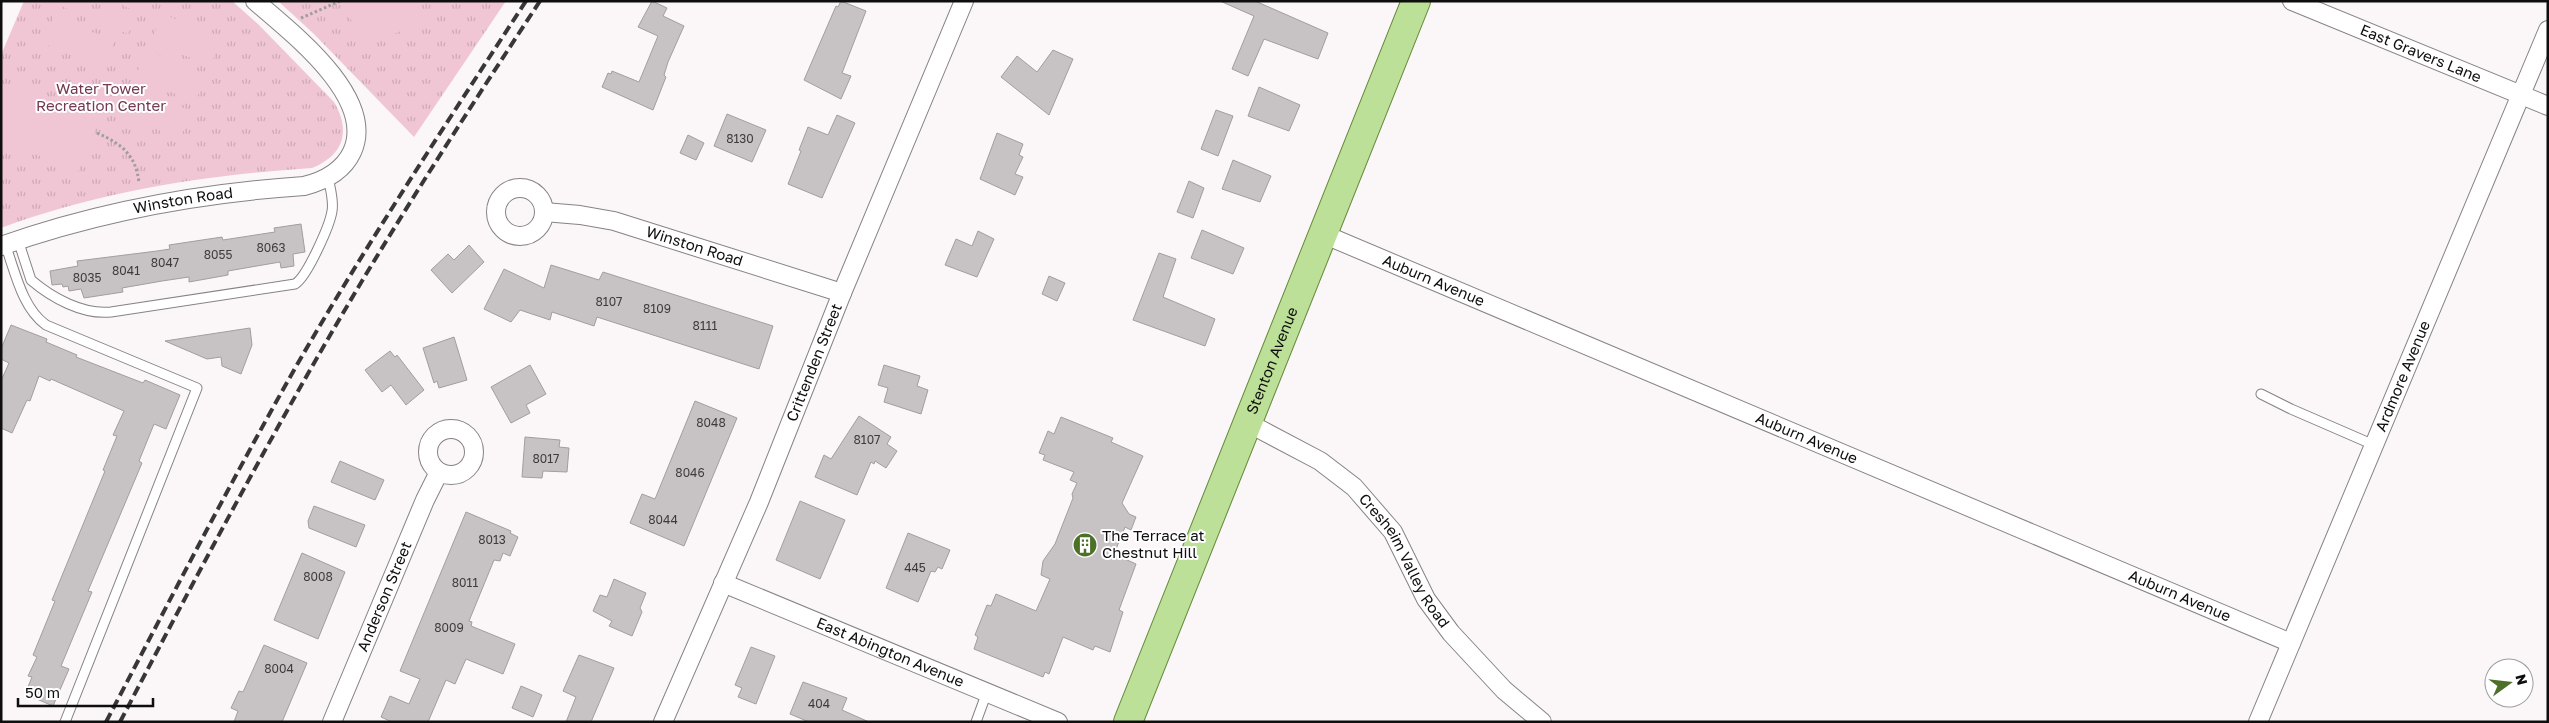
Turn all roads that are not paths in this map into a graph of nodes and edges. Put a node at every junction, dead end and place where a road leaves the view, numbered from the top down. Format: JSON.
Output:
{"nodes":[{"id":1,"x":256,"y":1,"type":"edge"},
{"id":2,"x":964,"y":1,"type":"edge"},
{"id":3,"x":1416,"y":1,"type":"edge"},
{"id":4,"x":2292,"y":1,"type":"edge"},
{"id":5,"x":2548,"y":30,"type":"edge"},
{"id":6,"x":2522,"y":96,"type":"junction"},
{"id":7,"x":2548,"y":106,"type":"edge"},
{"id":8,"x":328,"y":177,"type":"junction"},
{"id":9,"x":544,"y":212,"type":"dead end"},
{"id":10,"x":1323,"y":234,"type":"junction"},
{"id":11,"x":8,"y":243,"type":"edge"},
{"id":12,"x":842,"y":293,"type":"junction"},
{"id":13,"x":2260,"y":394,"type":"dead end"},
{"id":14,"x":1248,"y":423,"type":"junction"},
{"id":15,"x":2374,"y":445,"type":"junction"},
{"id":16,"x":439,"y":472,"type":"dead end"},
{"id":17,"x":723,"y":583,"type":"junction"},
{"id":18,"x":2291,"y":642,"type":"junction"},
{"id":19,"x":987,"y":692,"type":"junction"},
{"id":20,"x":2262,"y":720,"type":"edge"},
{"id":21,"x":65,"y":722,"type":"edge"},
{"id":22,"x":332,"y":722,"type":"edge"},
{"id":23,"x":662,"y":722,"type":"edge"},
{"id":24,"x":976,"y":722,"type":"edge"},
{"id":25,"x":1058,"y":722,"type":"edge"},
{"id":26,"x":1128,"y":722,"type":"edge"},
{"id":27,"x":1542,"y":722,"type":"edge"}],
"edges":[{"from":1,"to":8,"type":"street","name":"Winston Road"},
{"from":2,"to":12,"type":"street","name":"Crittenden Street"},
{"from":3,"to":10,"type":"main road","name":"Stenton Avenue"},
{"from":4,"to":6,"type":"street","name":"East Gravers Lane"},
{"from":5,"to":6,"type":"street","name":"Ardmore Avenue"},
{"from":6,"to":7,"type":"street","name":"East Gravers Lane"},
{"from":6,"to":15,"type":"street","name":"Ardmore Avenue"},
{"from":8,"to":11,"type":"street","name":"Winston Road"},
{"from":8,"to":11,"type":"lane"},
{"from":9,"to":12,"type":"street","name":"Winston Road"},
{"from":10,"to":14,"type":"main road","name":"Stenton Avenue"},
{"from":10,"to":18,"type":"street","name":"Auburn Avenue"},
{"from":11,"to":21,"type":"lane"},
{"from":12,"to":17,"type":"street","name":"Crittenden Street"},
{"from":13,"to":15,"type":"lane"},
{"from":14,"to":26,"type":"main road","name":"Stenton Avenue"},
{"from":14,"to":27,"type":"street","name":"Cresheim Valley Road"},
{"from":15,"to":18,"type":"street","name":"Ardmore Avenue"},
{"from":16,"to":22,"type":"street","name":"Anderson Street"},
{"from":17,"to":19,"type":"street","name":"East Abington Avenue"},
{"from":17,"to":23,"type":"street","name":"Crittenden Street"},
{"from":18,"to":20,"type":"street","name":"Ardmore Avenue"},
{"from":19,"to":24,"type":"lane"},
{"from":19,"to":25,"type":"street","name":"East Abington Avenue"}]}
